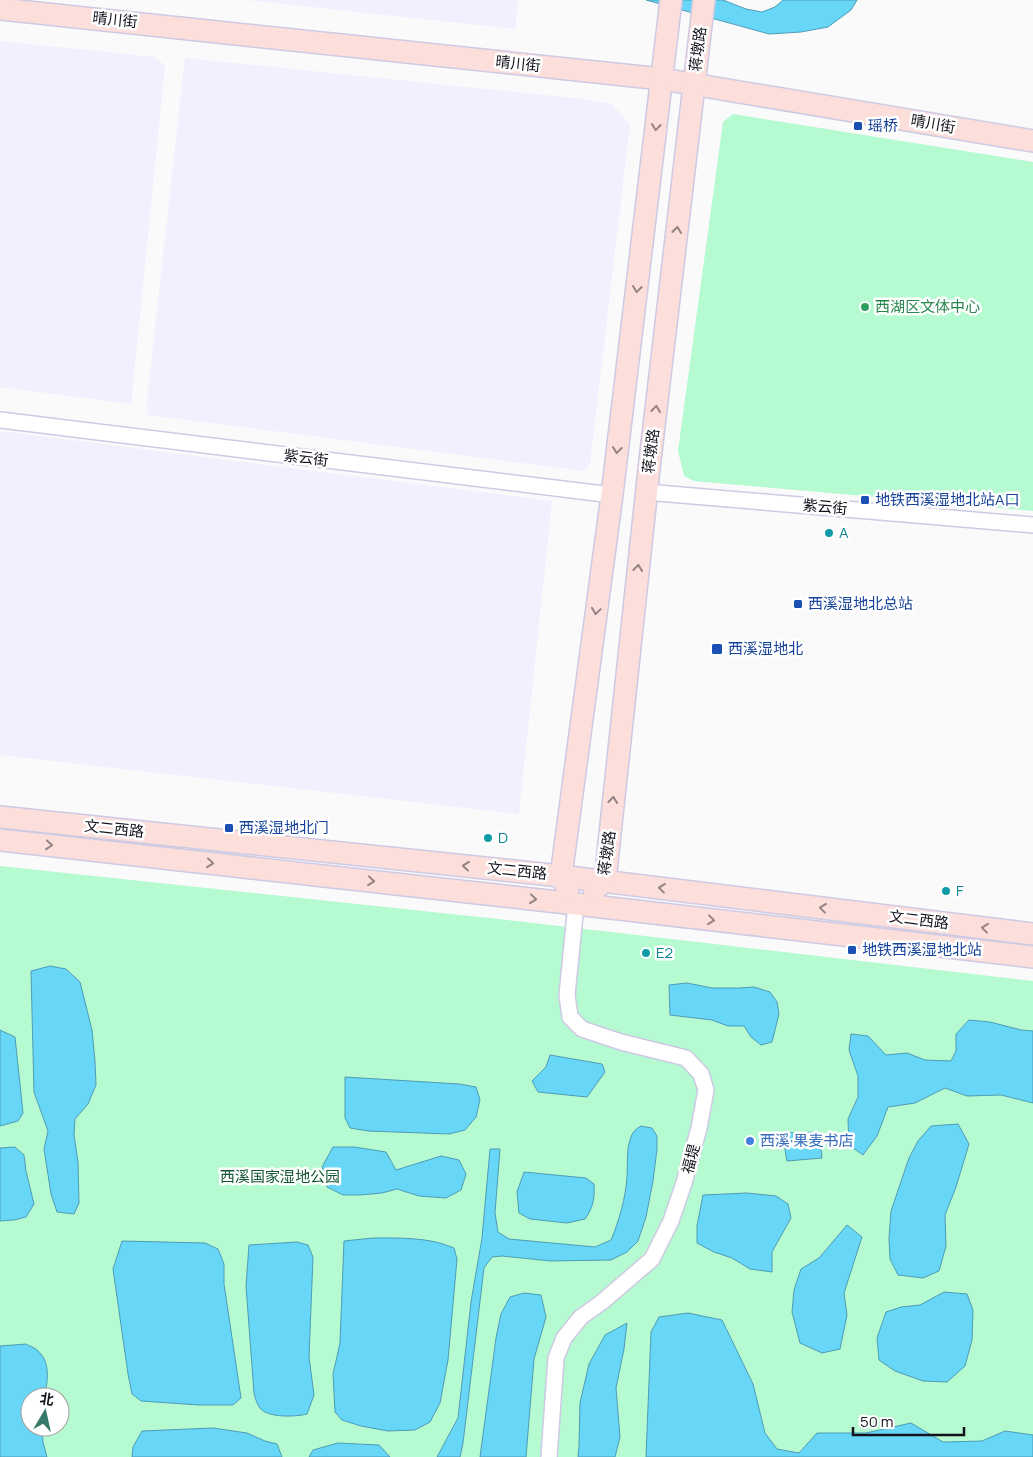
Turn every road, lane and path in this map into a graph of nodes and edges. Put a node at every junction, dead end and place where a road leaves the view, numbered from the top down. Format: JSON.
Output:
{"nodes":[{"id":1,"x":672,"y":0,"type":"edge"},
{"id":2,"x":704,"y":0,"type":"edge"},
{"id":3,"x":0,"y":9,"type":"edge"},
{"id":4,"x":662,"y":79,"type":"junction"},
{"id":5,"x":694,"y":84,"type":"junction"},
{"id":6,"x":1033,"y":140,"type":"edge"},
{"id":7,"x":0,"y":420,"type":"edge"},
{"id":8,"x":646,"y":492,"type":"junction"},
{"id":9,"x":612,"y":495,"type":"junction"},
{"id":10,"x":1033,"y":525,"type":"edge"},
{"id":11,"x":0,"y":816,"type":"edge"},
{"id":12,"x":0,"y":840,"type":"edge"},
{"id":13,"x":561,"y":876,"type":"junction"},
{"id":14,"x":605,"y":881,"type":"junction"},
{"id":15,"x":576,"y":904,"type":"junction"},
{"id":16,"x":1033,"y":934,"type":"edge"},
{"id":17,"x":1033,"y":957,"type":"edge"},
{"id":18,"x":549,"y":1457,"type":"edge"}],
"edges":[{"from":1,"to":4,"type":"main road"},
{"from":2,"to":5,"type":"main road","name":"蒋墩路"},
{"from":3,"to":4,"type":"main road","name":"晴川街"},
{"from":4,"to":5,"type":"main road","name":"晴川街"},
{"from":4,"to":9,"type":"main road","one_way":true},
{"from":5,"to":6,"type":"main road","name":"晴川街"},
{"from":8,"to":5,"type":"main road","name":"蒋墩路","one_way":true},
{"from":7,"to":9,"type":"street","name":"紫云街"},
{"from":8,"to":10,"type":"street","name":"紫云街"},
{"from":14,"to":8,"type":"main road","name":"蒋墩路","one_way":true},
{"from":9,"to":13,"type":"main road","one_way":true},
{"from":13,"to":11,"type":"main road","name":"文二西路","one_way":true},
{"from":12,"to":15,"type":"main road","name":"文二西路","one_way":true},
{"from":13,"to":14,"type":"main road","name":"文二西路"},
{"from":13,"to":15,"type":"main road"},
{"from":14,"to":15,"type":"main road","name":"蒋墩路"},
{"from":16,"to":14,"type":"main road","name":"文二西路","one_way":true},
{"from":15,"to":17,"type":"main road","name":"文二西路","one_way":true},
{"from":15,"to":18,"type":"street","name":"福堤"}]}
